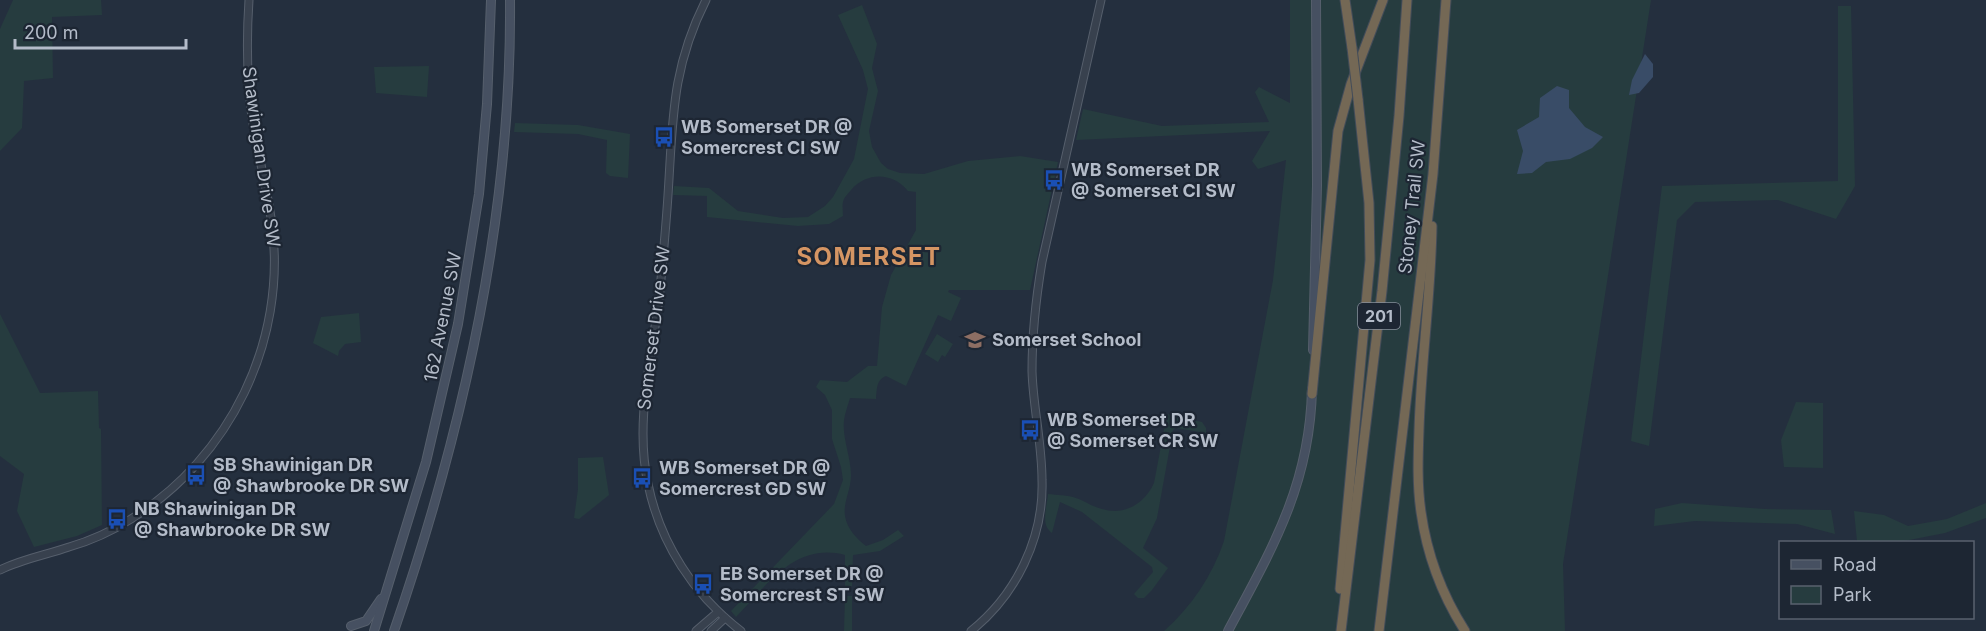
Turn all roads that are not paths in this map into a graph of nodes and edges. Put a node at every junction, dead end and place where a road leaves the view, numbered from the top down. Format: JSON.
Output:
{"nodes":[{"id":1,"x":249,"y":0,"type":"edge"},
{"id":2,"x":490,"y":0,"type":"edge"},
{"id":3,"x":510,"y":0,"type":"edge"},
{"id":4,"x":706,"y":0,"type":"edge"},
{"id":5,"x":1101,"y":0,"type":"edge"},
{"id":6,"x":1316,"y":0,"type":"edge"},
{"id":7,"x":1346,"y":0,"type":"edge"},
{"id":8,"x":1383,"y":0,"type":"edge"},
{"id":9,"x":1407,"y":0,"type":"edge"},
{"id":10,"x":1446,"y":0,"type":"edge"},
{"id":11,"x":1433,"y":174,"type":"junction"},
{"id":12,"x":1312,"y":394,"type":"junction"},
{"id":13,"x":0,"y":570,"type":"edge"},
{"id":14,"x":388,"y":588,"type":"junction"},
{"id":15,"x":718,"y":612,"type":"junction"},
{"id":16,"x":725,"y":618,"type":"junction"},
{"id":17,"x":351,"y":626,"type":"dead end"},
{"id":18,"x":374,"y":631,"type":"edge"},
{"id":19,"x":394,"y":631,"type":"edge"},
{"id":20,"x":696,"y":631,"type":"edge"},
{"id":21,"x":711,"y":631,"type":"edge"},
{"id":22,"x":741,"y":631,"type":"edge"},
{"id":23,"x":970,"y":631,"type":"edge"},
{"id":24,"x":1228,"y":631,"type":"edge"},
{"id":25,"x":1339,"y":631,"type":"edge"},
{"id":26,"x":1379,"y":631,"type":"edge"},
{"id":27,"x":1465,"y":631,"type":"edge"}],
"edges":[{"from":1,"to":13,"type":"street","name":"Shawinigan Drive SW"},
{"from":2,"to":14,"type":"main road","name":"162 Avenue SW"},
{"from":3,"to":19,"type":"main road","name":"162 Avenue SW"},
{"from":4,"to":15,"type":"street","name":"Somerset Drive SW"},
{"from":5,"to":23,"type":"street"},
{"from":6,"to":12,"type":"main road"},
{"from":7,"to":25,"type":"highway","bridge":true},
{"from":8,"to":12,"type":"highway"},
{"from":9,"to":25,"type":"highway","name":"Stoney Trail SW","number":"201"},
{"from":10,"to":11,"type":"highway","name":"Stoney Trail SW","number":"201"},
{"from":11,"to":26,"type":"highway","name":"Stoney Trail SW","number":"201"},
{"from":11,"to":27,"type":"highway"},
{"from":12,"to":24,"type":"main road"},
{"from":14,"to":17,"type":"main road"},
{"from":14,"to":18,"type":"main road","name":"162 Avenue SW"},
{"from":15,"to":16,"type":"street","name":"Somerset Drive SW"},
{"from":15,"to":20,"type":"street"},
{"from":16,"to":21,"type":"street"},
{"from":16,"to":22,"type":"street","name":"Somerset Drive SW"}]}
